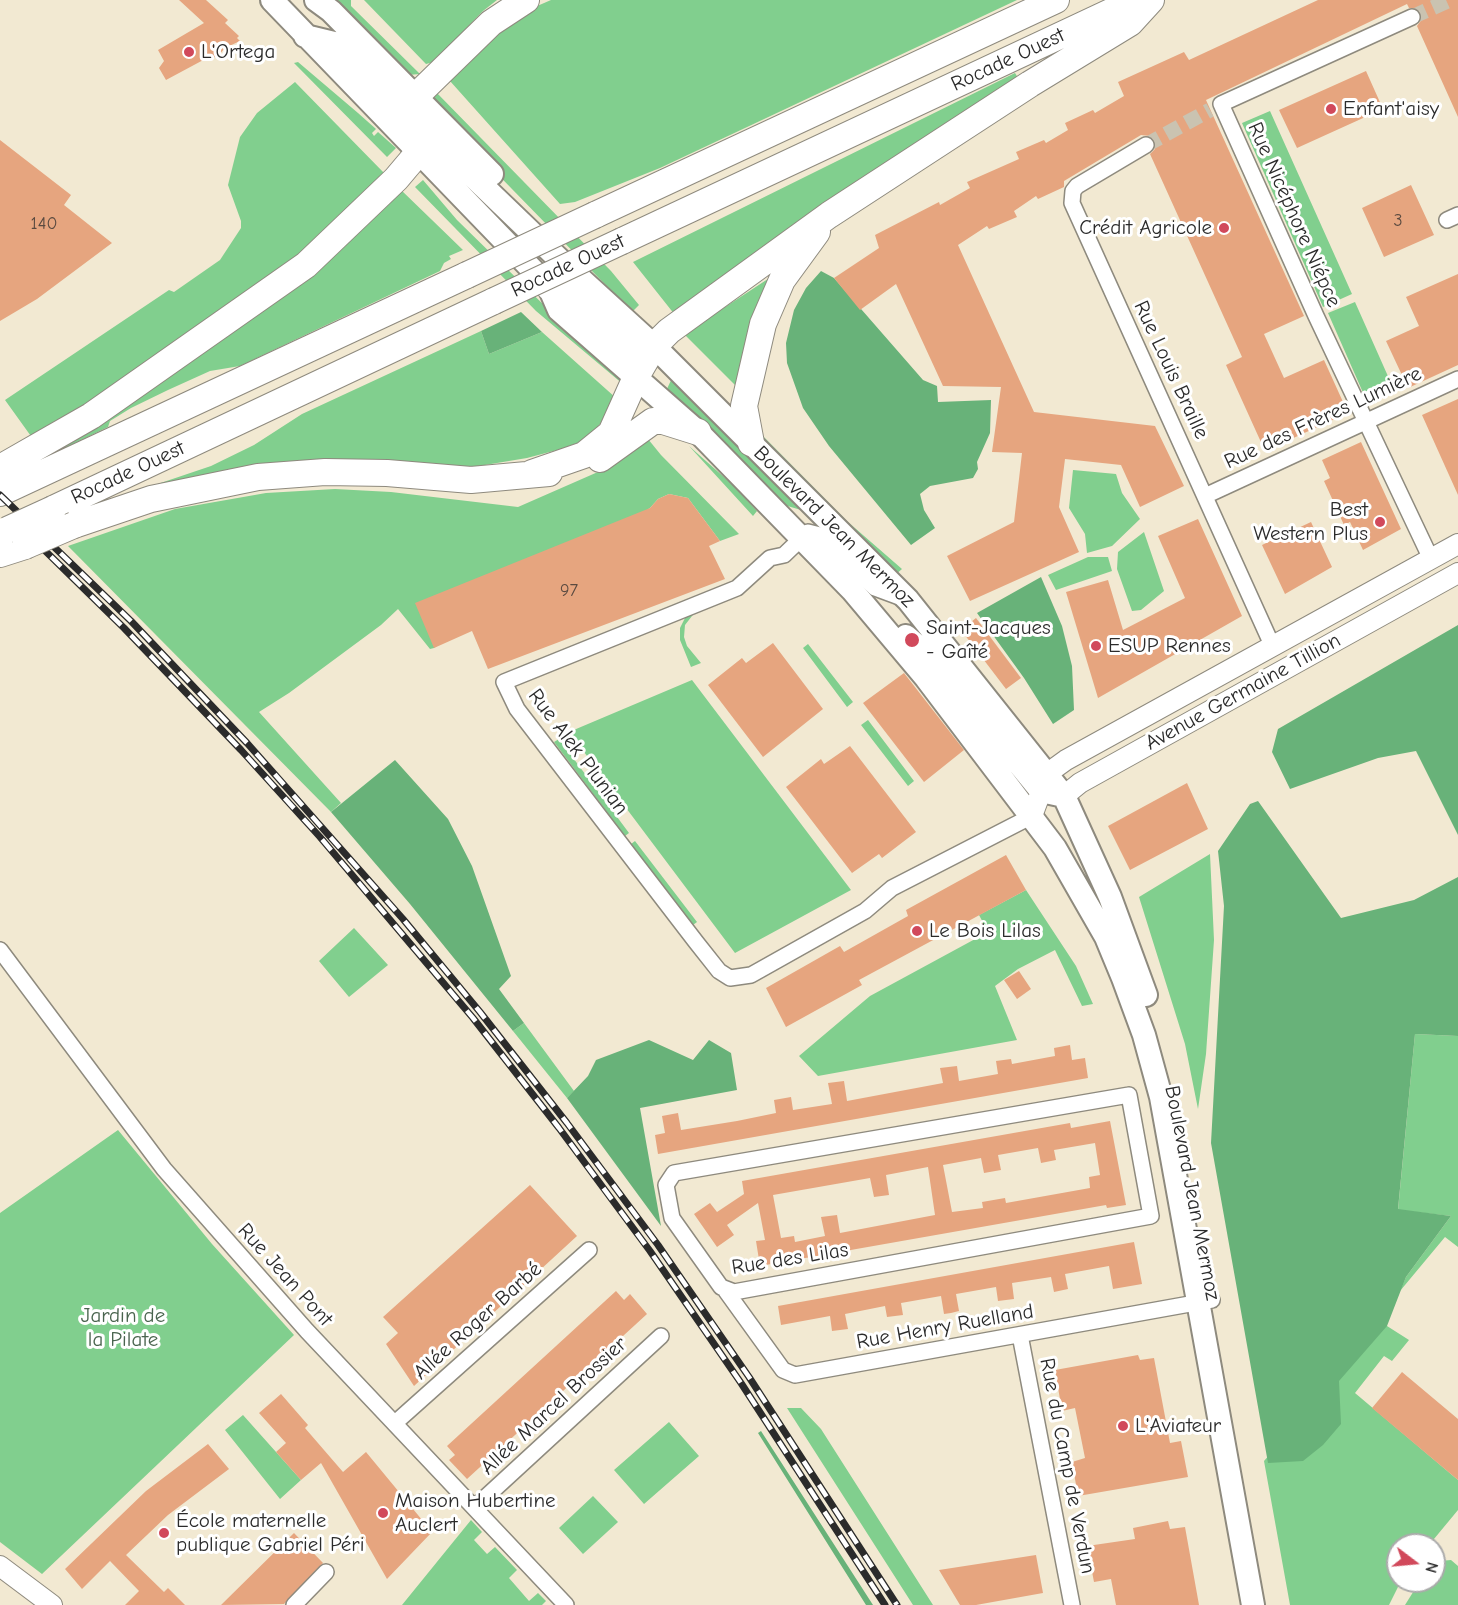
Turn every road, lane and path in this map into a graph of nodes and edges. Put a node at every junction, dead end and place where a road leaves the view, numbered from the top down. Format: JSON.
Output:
{"nodes":[{"id":1,"x":272,"y":0,"type":"edge"},
{"id":2,"x":316,"y":0,"type":"edge"},
{"id":3,"x":526,"y":0,"type":"edge"},
{"id":4,"x":1056,"y":0,"type":"edge"},
{"id":5,"x":1136,"y":0,"type":"edge"},
{"id":6,"x":1151,"y":0,"type":"edge"},
{"id":7,"x":1412,"y":17,"type":"tunnel mouth"},
{"id":8,"x":305,"y":36,"type":"junction"},
{"id":9,"x":412,"y":105,"type":"junction"},
{"id":10,"x":1146,"y":145,"type":"tunnel mouth"},
{"id":11,"x":426,"y":146,"type":"junction"},
{"id":12,"x":829,"y":215,"type":"junction"},
{"id":13,"x":586,"y":282,"type":"junction"},
{"id":14,"x":549,"y":287,"type":"junction"},
{"id":15,"x":654,"y":346,"type":"junction"},
{"id":16,"x":637,"y":375,"type":"junction"},
{"id":17,"x":1458,"y":379,"type":"edge"},
{"id":18,"x":1366,"y":421,"type":"junction"},
{"id":19,"x":698,"y":432,"type":"junction"},
{"id":20,"x":751,"y":443,"type":"junction"},
{"id":21,"x":532,"y":473,"type":"junction"},
{"id":22,"x":6,"y":477,"type":"edge"},
{"id":23,"x":1205,"y":496,"type":"junction"},
{"id":24,"x":800,"y":538,"type":"junction"},
{"id":25,"x":8,"y":541,"type":"edge"},
{"id":26,"x":1458,"y":544,"type":"edge"},
{"id":27,"x":1431,"y":559,"type":"junction"},
{"id":28,"x":1458,"y":573,"type":"edge"},
{"id":29,"x":852,"y":590,"type":"junction"},
{"id":30,"x":908,"y":600,"type":"junction"},
{"id":31,"x":1272,"y":645,"type":"junction"},
{"id":32,"x":1045,"y":782,"type":"junction"},
{"id":33,"x":1064,"y":796,"type":"junction"},
{"id":34,"x":1032,"y":816,"type":"junction"},
{"id":35,"x":0,"y":950,"type":"edge"},
{"id":36,"x":588,"y":1250,"type":"dead end"},
{"id":37,"x":726,"y":1291,"type":"junction"},
{"id":38,"x":1205,"y":1301,"type":"junction"},
{"id":39,"x":1020,"y":1335,"type":"junction"},
{"id":40,"x":661,"y":1336,"type":"dead end"},
{"id":41,"x":395,"y":1423,"type":"junction"},
{"id":42,"x":475,"y":1507,"type":"junction"},
{"id":43,"x":0,"y":1566,"type":"edge"},
{"id":44,"x":326,"y":1572,"type":"dead end"},
{"id":45,"x":52,"y":1605,"type":"edge"},
{"id":46,"x":294,"y":1605,"type":"edge"},
{"id":47,"x":566,"y":1605,"type":"edge"},
{"id":48,"x":1072,"y":1605,"type":"edge"},
{"id":49,"x":1253,"y":1605,"type":"edge"},
{"id":50,"x":1268,"y":1605,"type":"edge"}],
"edges":[{"from":1,"to":8,"type":"main road"},
{"from":2,"to":9,"type":"main road"},
{"from":3,"to":9,"type":"highway"},
{"from":4,"to":22,"type":"highway","name":"Rocade Ouest","bridge":true},
{"from":5,"to":25,"type":"highway","name":"Rocade Ouest","bridge":true},
{"from":6,"to":12,"type":"highway"},
{"from":7,"to":18,"type":"street","name":"Rue Nicéphore Niépce"},
{"from":8,"to":9,"type":"main road"},
{"from":8,"to":11,"type":"main road"},
{"from":9,"to":11,"type":"highway"},
{"from":9,"to":13,"type":"main road"},
{"from":10,"to":23,"type":"street","name":"Rue Louis Braille"},
{"from":11,"to":13,"type":"main road"},
{"from":11,"to":14,"type":"main road","name":"Boulevard Jean Mermoz"},
{"from":11,"to":22,"type":"highway"},
{"from":12,"to":15,"type":"highway"},
{"from":12,"to":20,"type":"highway"},
{"from":13,"to":15,"type":"main road","name":"Boulevard Jean Mermoz"},
{"from":14,"to":15,"type":"highway"},
{"from":14,"to":16,"type":"main road","name":"Boulevard Jean Mermoz"},
{"from":15,"to":16,"type":"highway"},
{"from":15,"to":20,"type":"main road","name":"Boulevard Jean Mermoz"},
{"from":16,"to":19,"type":"main road","name":"Boulevard Jean Mermoz"},
{"from":16,"to":21,"type":"highway"},
{"from":17,"to":18,"type":"street","name":"Rue des Frères Lumière"},
{"from":18,"to":23,"type":"street","name":"Rue des Frères Lumière"},
{"from":18,"to":27,"type":"street","name":"Rue Nicéphore Niépce"},
{"from":19,"to":21,"type":"highway"},
{"from":19,"to":24,"type":"main road","name":"Boulevard Jean Mermoz"},
{"from":20,"to":30,"type":"main road","name":"Boulevard Jean Mermoz"},
{"from":21,"to":25,"type":"highway","bridge":true},
{"from":23,"to":31,"type":"street","name":"Rue Louis Braille"},
{"from":24,"to":29,"type":"main road","name":"Boulevard Jean Mermoz"},
{"from":24,"to":30,"type":"street"},
{"from":24,"to":34,"type":"street","name":"Rue Alek Plunian"},
{"from":26,"to":27,"type":"street","name":"Avenue Germaine Tillion"},
{"from":27,"to":31,"type":"street","name":"Avenue Germaine Tillion"},
{"from":28,"to":33,"type":"street","name":"Avenue Germaine Tillion"},
{"from":29,"to":32,"type":"main road","name":"Boulevard Jean Mermoz"},
{"from":29,"to":34,"type":"main road","name":"Boulevard Jean Mermoz"},
{"from":30,"to":32,"type":"main road","name":"Boulevard Jean Mermoz"},
{"from":31,"to":32,"type":"street","name":"Avenue Germaine Tillion"},
{"from":32,"to":33,"type":"main road"},
{"from":32,"to":34,"type":"street"},
{"from":33,"to":34,"type":"main road","name":"Avenue Germaine Tillion"},
{"from":33,"to":38,"type":"main road","name":"Boulevard Jean Mermoz"},
{"from":34,"to":38,"type":"main road","name":"Boulevard Jean Mermoz"},
{"from":35,"to":41,"type":"street","name":"Rue Jean Pont"},
{"from":36,"to":41,"type":"street","name":"Allée Roger Barbé"},
{"from":37,"to":37,"type":"street","name":"Rue des Lilas"},
{"from":37,"to":39,"type":"street","name":"Rue Henry Ruelland"},
{"from":38,"to":39,"type":"street","name":"Rue Henry Ruelland"},
{"from":38,"to":49,"type":"main road","name":"Boulevard Jean Mermoz"},
{"from":38,"to":50,"type":"main road","name":"Boulevard Jean Mermoz"},
{"from":39,"to":48,"type":"street","name":"Rue du Camp de Verdun"},
{"from":40,"to":42,"type":"street","name":"Allée Marcel Brossier"},
{"from":41,"to":42,"type":"street","name":"Rue Jean Pont"},
{"from":42,"to":47,"type":"street","name":"Rue Jean Pont"},
{"from":43,"to":45,"type":"street"},
{"from":44,"to":46,"type":"street"}]}
